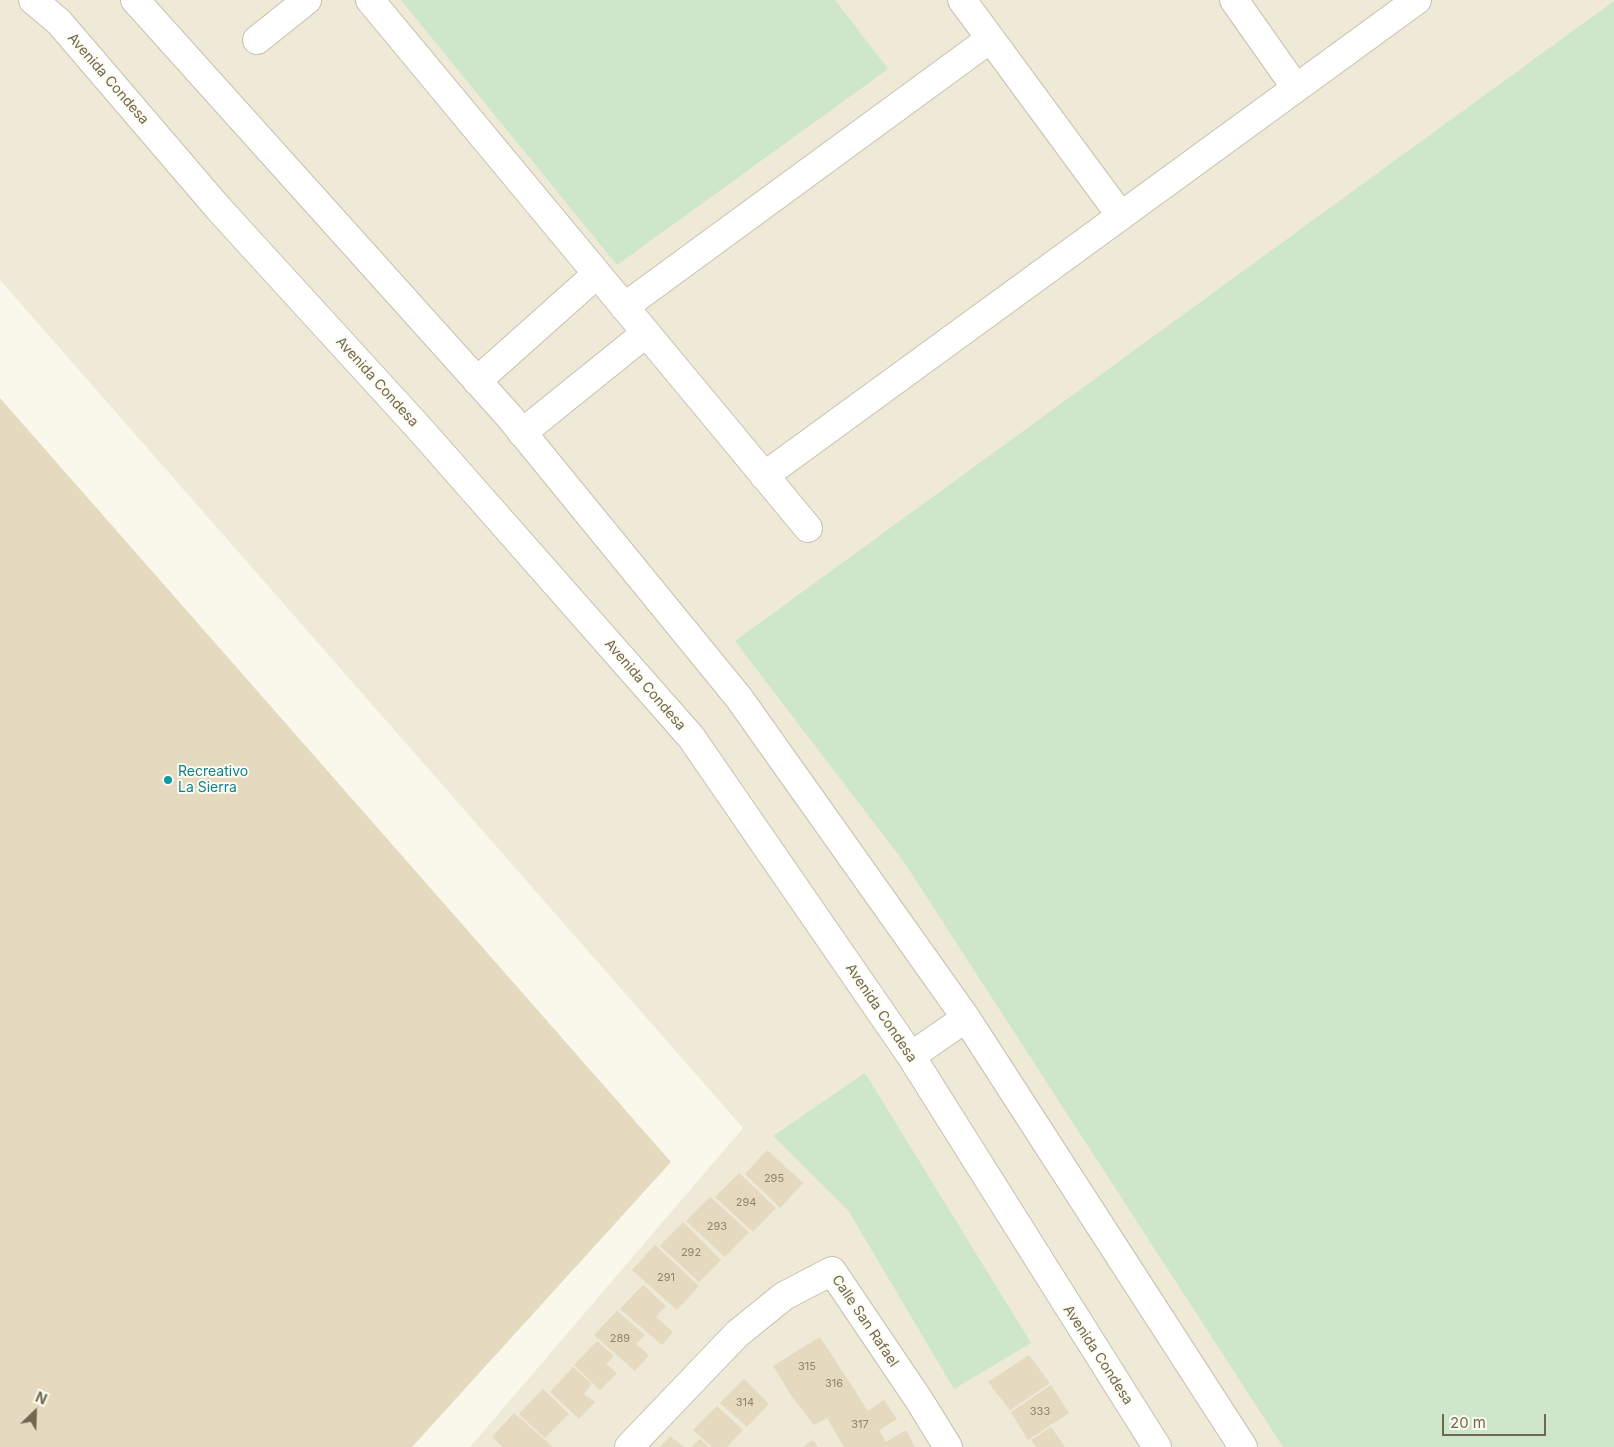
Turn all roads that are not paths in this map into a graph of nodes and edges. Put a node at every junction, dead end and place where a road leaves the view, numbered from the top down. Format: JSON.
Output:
{"nodes":[{"id":1,"x":33,"y":0,"type":"edge"},
{"id":2,"x":134,"y":0,"type":"edge"},
{"id":3,"x":307,"y":0,"type":"edge"},
{"id":4,"x":370,"y":0,"type":"edge"},
{"id":5,"x":962,"y":0,"type":"edge"},
{"id":6,"x":1234,"y":0,"type":"edge"},
{"id":7,"x":1417,"y":0,"type":"edge"},
{"id":8,"x":990,"y":39,"type":"junction"},
{"id":9,"x":257,"y":40,"type":"dead end"},
{"id":10,"x":1296,"y":88,"type":"junction"},
{"id":11,"x":1121,"y":216,"type":"junction"},
{"id":12,"x":597,"y":274,"type":"junction"},
{"id":13,"x":624,"y":307,"type":"junction"},
{"id":14,"x":646,"y":333,"type":"junction"},
{"id":15,"x":477,"y":380,"type":"junction"},
{"id":16,"x":522,"y":433,"type":"junction"},
{"id":17,"x":764,"y":476,"type":"junction"},
{"id":18,"x":808,"y":528,"type":"dead end"},
{"id":19,"x":966,"y":1018,"type":"junction"},
{"id":20,"x":911,"y":1056,"type":"junction"},
{"id":21,"x":629,"y":1447,"type":"edge"},
{"id":22,"x":948,"y":1447,"type":"edge"},
{"id":23,"x":1157,"y":1447,"type":"edge"},
{"id":24,"x":1243,"y":1447,"type":"edge"}],
"edges":[{"from":1,"to":20,"type":"street","name":"Avenida Condesa"},
{"from":2,"to":15,"type":"street"},
{"from":3,"to":9,"type":"street"},
{"from":4,"to":12,"type":"street"},
{"from":5,"to":8,"type":"street"},
{"from":6,"to":10,"type":"street"},
{"from":7,"to":10,"type":"street"},
{"from":8,"to":11,"type":"street"},
{"from":8,"to":13,"type":"street"},
{"from":10,"to":11,"type":"street"},
{"from":11,"to":17,"type":"street"},
{"from":12,"to":13,"type":"street"},
{"from":12,"to":15,"type":"street"},
{"from":13,"to":14,"type":"street"},
{"from":14,"to":16,"type":"street"},
{"from":14,"to":17,"type":"street"},
{"from":15,"to":16,"type":"street"},
{"from":16,"to":19,"type":"street"},
{"from":17,"to":18,"type":"street"},
{"from":19,"to":20,"type":"street"},
{"from":19,"to":24,"type":"street"},
{"from":20,"to":23,"type":"street","name":"Avenida Condesa"},
{"from":21,"to":22,"type":"street","name":"Calle San Rafael"}]}
